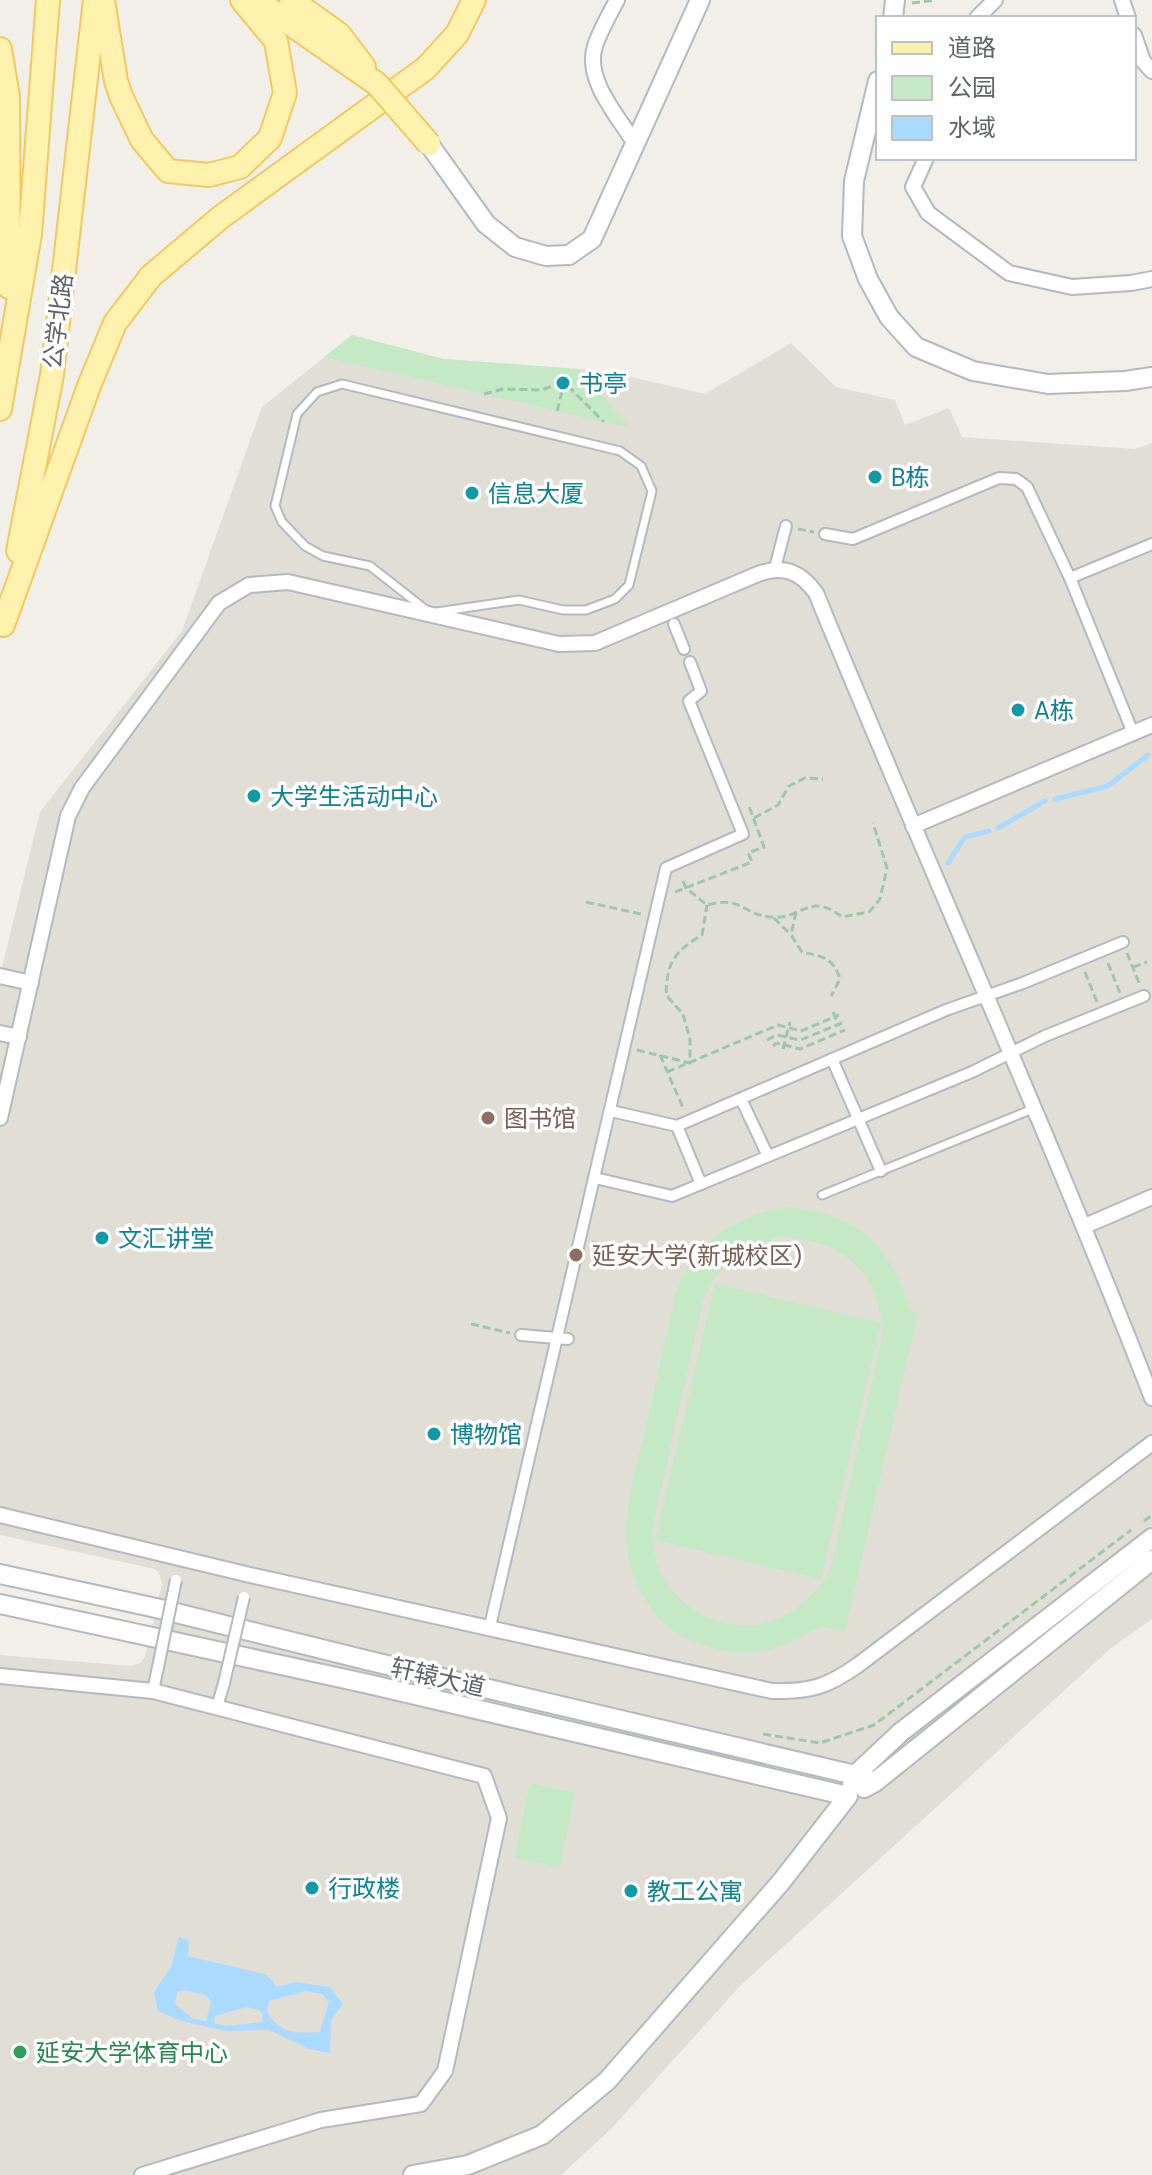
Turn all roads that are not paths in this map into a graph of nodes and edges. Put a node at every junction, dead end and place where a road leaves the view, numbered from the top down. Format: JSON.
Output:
{"nodes":[{"id":1,"x":48,"y":0,"type":"edge"},
{"id":2,"x":95,"y":0,"type":"edge"},
{"id":3,"x":103,"y":0,"type":"edge"},
{"id":4,"x":242,"y":0,"type":"edge"},
{"id":5,"x":256,"y":0,"type":"edge"},
{"id":6,"x":291,"y":0,"type":"edge"},
{"id":7,"x":474,"y":0,"type":"edge"},
{"id":8,"x":617,"y":0,"type":"edge"},
{"id":9,"x":700,"y":0,"type":"edge"},
{"id":10,"x":995,"y":0,"type":"edge"},
{"id":11,"x":979,"y":16,"type":"edge"},
{"id":12,"x":1136,"y":41,"type":"edge"},
{"id":13,"x":0,"y":49,"type":"edge"},
{"id":14,"x":1152,"y":71,"type":"edge"},
{"id":15,"x":377,"y":84,"type":"junction"},
{"id":16,"x":876,"y":89,"type":"edge"},
{"id":17,"x":429,"y":144,"type":"joint"},
{"id":18,"x":635,"y":144,"type":"junction"},
{"id":19,"x":925,"y":160,"type":"edge"},
{"id":20,"x":1152,"y":279,"type":"edge"},
{"id":21,"x":9,"y":349,"type":"junction"},
{"id":22,"x":1152,"y":377,"type":"edge"},
{"id":23,"x":0,"y":409,"type":"edge"},
{"id":24,"x":786,"y":526,"type":"road end"},
{"id":25,"x":825,"y":534,"type":"road end"},
{"id":26,"x":1152,"y":544,"type":"edge"},
{"id":27,"x":775,"y":568,"type":"junction"},
{"id":28,"x":1070,"y":578,"type":"junction"},
{"id":29,"x":430,"y":613,"type":"junction"},
{"id":30,"x":674,"y":624,"type":"dead end"},
{"id":31,"x":2,"y":631,"type":"edge"},
{"id":32,"x":684,"y":649,"type":"dead end"},
{"id":33,"x":690,"y":662,"type":"dead end"},
{"id":34,"x":1152,"y":726,"type":"edge"},
{"id":35,"x":1133,"y":733,"type":"junction"},
{"id":36,"x":913,"y":826,"type":"junction"},
{"id":37,"x":1123,"y":942,"type":"road end"},
{"id":38,"x":0,"y":976,"type":"edge"},
{"id":39,"x":31,"y":983,"type":"junction"},
{"id":40,"x":986,"y":996,"type":"junction"},
{"id":41,"x":1144,"y":996,"type":"road end"},
{"id":42,"x":0,"y":1033,"type":"edge"},
{"id":43,"x":19,"y":1037,"type":"junction"},
{"id":44,"x":1011,"y":1053,"type":"junction"},
{"id":45,"x":832,"y":1059,"type":"junction"},
{"id":46,"x":741,"y":1099,"type":"junction"},
{"id":47,"x":1035,"y":1108,"type":"junction"},
{"id":48,"x":611,"y":1111,"type":"junction"},
{"id":49,"x":0,"y":1118,"type":"edge"},
{"id":50,"x":858,"y":1119,"type":"junction"},
{"id":51,"x":677,"y":1126,"type":"junction"},
{"id":52,"x":768,"y":1156,"type":"junction"},
{"id":53,"x":881,"y":1171,"type":"junction"},
{"id":54,"x":595,"y":1178,"type":"junction"},
{"id":55,"x":701,"y":1184,"type":"junction"},
{"id":56,"x":822,"y":1195,"type":"dead end"},
{"id":57,"x":1152,"y":1197,"type":"edge"},
{"id":58,"x":1085,"y":1226,"type":"junction"},
{"id":59,"x":521,"y":1335,"type":"road end"},
{"id":60,"x":562,"y":1338,"type":"junction"},
{"id":61,"x":1152,"y":1398,"type":"edge"},
{"id":62,"x":1152,"y":1443,"type":"edge"},
{"id":63,"x":0,"y":1515,"type":"edge"},
{"id":64,"x":1152,"y":1538,"type":"edge"},
{"id":65,"x":181,"y":1556,"type":"junction"},
{"id":66,"x":1152,"y":1560,"type":"edge"},
{"id":67,"x":0,"y":1574,"type":"edge"},
{"id":68,"x":250,"y":1575,"type":"junction"},
{"id":69,"x":0,"y":1604,"type":"edge"},
{"id":70,"x":490,"y":1626,"type":"junction"},
{"id":71,"x":0,"y":1676,"type":"edge"},
{"id":72,"x":153,"y":1691,"type":"junction"},
{"id":73,"x":217,"y":1707,"type":"junction"},
{"id":74,"x":855,"y":1775,"type":"junction"},
{"id":75,"x":875,"y":1782,"type":"junction"},
{"id":76,"x":848,"y":1796,"type":"junction"},
{"id":77,"x":142,"y":2175,"type":"edge"},
{"id":78,"x":413,"y":2175,"type":"edge"}],
"edges":[{"from":1,"to":21,"type":"main road","name":"公学北路"},
{"from":2,"to":31,"type":"main road","name":"公学北路"},
{"from":3,"to":4,"type":"main road"},
{"from":5,"to":15,"type":"main road"},
{"from":6,"to":15,"type":"main road"},
{"from":7,"to":31,"type":"main road"},
{"from":8,"to":18,"type":"street"},
{"from":9,"to":18,"type":"street"},
{"from":10,"to":11,"type":"street"},
{"from":12,"to":14,"type":"street"},
{"from":13,"to":21,"type":"main road"},
{"from":15,"to":17,"type":"main road","bridge":true},
{"from":16,"to":22,"type":"street"},
{"from":17,"to":18,"type":"street"},
{"from":19,"to":20,"type":"street"},
{"from":21,"to":23,"type":"main road","name":"公学北路"},
{"from":24,"to":27,"type":"street"},
{"from":25,"to":28,"type":"street"},
{"from":26,"to":28,"type":"street"},
{"from":27,"to":29,"type":"street"},
{"from":27,"to":36,"type":"street"},
{"from":28,"to":35,"type":"street"},
{"from":29,"to":29,"type":"lane"},
{"from":29,"to":39,"type":"street"},
{"from":30,"to":32,"type":"street"},
{"from":33,"to":48,"type":"street"},
{"from":34,"to":35,"type":"street"},
{"from":35,"to":36,"type":"street"},
{"from":36,"to":40,"type":"street"},
{"from":37,"to":40,"type":"street"},
{"from":38,"to":39,"type":"street"},
{"from":39,"to":43,"type":"street"},
{"from":40,"to":44,"type":"street"},
{"from":40,"to":45,"type":"street"},
{"from":41,"to":44,"type":"street"},
{"from":42,"to":43,"type":"street"},
{"from":43,"to":49,"type":"street"},
{"from":44,"to":47,"type":"street"},
{"from":44,"to":50,"type":"street"},
{"from":45,"to":46,"type":"street"},
{"from":45,"to":50,"type":"street"},
{"from":46,"to":51,"type":"street"},
{"from":46,"to":52,"type":"street"},
{"from":47,"to":53,"type":"lane"},
{"from":47,"to":58,"type":"street"},
{"from":48,"to":51,"type":"street"},
{"from":48,"to":54,"type":"street"},
{"from":50,"to":52,"type":"street"},
{"from":50,"to":53,"type":"street"},
{"from":51,"to":55,"type":"street"},
{"from":52,"to":55,"type":"street"},
{"from":53,"to":56,"type":"lane"},
{"from":54,"to":55,"type":"street"},
{"from":54,"to":60,"type":"street"},
{"from":57,"to":58,"type":"street"},
{"from":58,"to":61,"type":"street"},
{"from":59,"to":60,"type":"street"},
{"from":60,"to":70,"type":"street"},
{"from":62,"to":70,"type":"street"},
{"from":63,"to":65,"type":"street"},
{"from":64,"to":74,"type":"street"},
{"from":65,"to":68,"type":"street"},
{"from":65,"to":72,"type":"street","bridge":true},
{"from":66,"to":75,"type":"street"},
{"from":67,"to":74,"type":"street","name":"轩辕大道"},
{"from":68,"to":70,"type":"street"},
{"from":68,"to":73,"type":"street","bridge":true},
{"from":69,"to":76,"type":"street","name":"轩辕大道"},
{"from":71,"to":72,"type":"street"},
{"from":72,"to":73,"type":"street"},
{"from":73,"to":77,"type":"street"},
{"from":74,"to":75,"type":"street","name":"轩辕大道"},
{"from":74,"to":76,"type":"street"},
{"from":75,"to":76,"type":"street"},
{"from":76,"to":78,"type":"street"}]}
